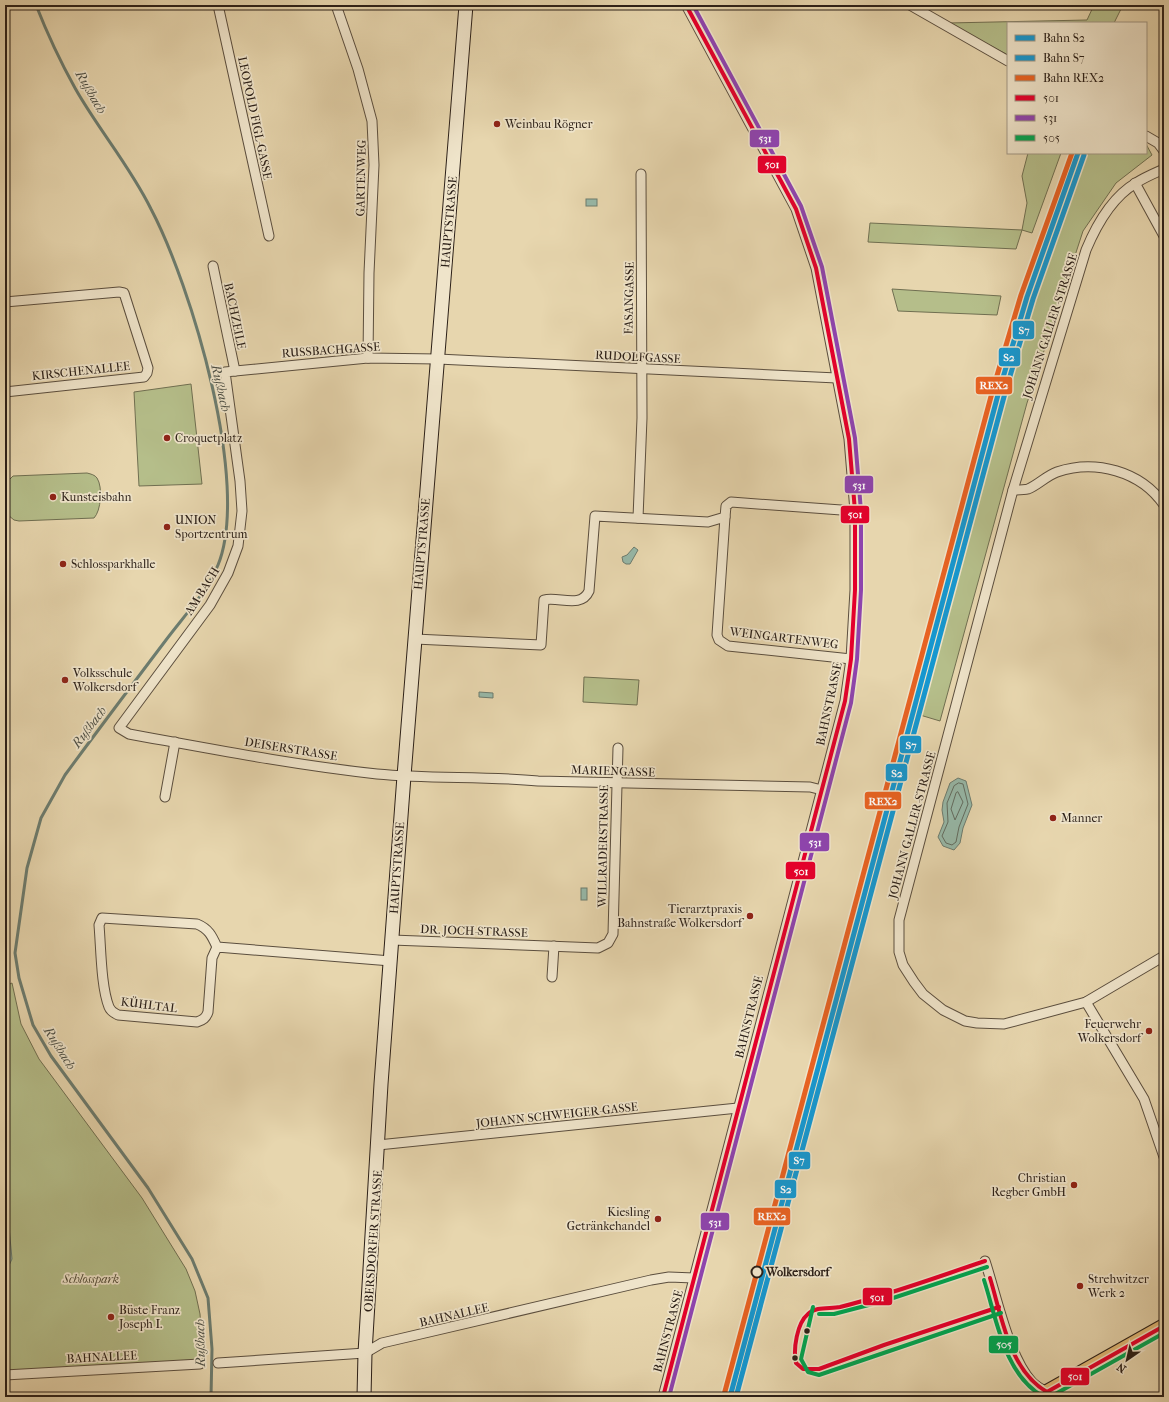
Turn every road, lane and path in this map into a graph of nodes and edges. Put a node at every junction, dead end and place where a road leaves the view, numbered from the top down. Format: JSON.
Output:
{"nodes":[{"id":1,"x":218,"y":5,"type":"edge"},
{"id":2,"x":336,"y":5,"type":"edge"},
{"id":3,"x":466,"y":5,"type":"edge"},
{"id":4,"x":686,"y":5,"type":"edge"},
{"id":5,"x":910,"y":5,"type":"edge"},
{"id":6,"x":1007,"y":60,"type":"edge"},
{"id":7,"x":1147,"y":137,"type":"edge"},
{"id":8,"x":1164,"y":151,"type":"edge"},
{"id":9,"x":1164,"y":169,"type":"edge"},
{"id":10,"x":641,"y":174,"type":"dead end"},
{"id":11,"x":1135,"y":183,"type":"junction"},
{"id":12,"x":269,"y":236,"type":"dead end"},
{"id":13,"x":1164,"y":236,"type":"edge"},
{"id":14,"x":213,"y":266,"type":"dead end"},
{"id":15,"x":5,"y":302,"type":"edge"},
{"id":16,"x":368,"y":358,"type":"junction"},
{"id":17,"x":438,"y":359,"type":"junction"},
{"id":18,"x":641,"y":370,"type":"junction"},
{"id":19,"x":230,"y":371,"type":"junction"},
{"id":20,"x":837,"y":378,"type":"junction"},
{"id":21,"x":5,"y":392,"type":"edge"},
{"id":22,"x":1013,"y":490,"type":"junction"},
{"id":23,"x":1163,"y":501,"type":"edge"},
{"id":24,"x":855,"y":511,"type":"junction"},
{"id":25,"x":725,"y":517,"type":"junction"},
{"id":26,"x":638,"y":518,"type":"junction"},
{"id":27,"x":415,"y":639,"type":"junction"},
{"id":28,"x":851,"y":659,"type":"junction"},
{"id":29,"x":119,"y":728,"type":"joint"},
{"id":30,"x":175,"y":742,"type":"junction"},
{"id":31,"x":618,"y":748,"type":"dead end"},
{"id":32,"x":404,"y":776,"type":"junction"},
{"id":33,"x":617,"y":783,"type":"junction"},
{"id":34,"x":822,"y":790,"type":"junction"},
{"id":35,"x":164,"y":798,"type":"dead end"},
{"id":36,"x":392,"y":940,"type":"junction"},
{"id":37,"x":608,"y":943,"type":"joint"},
{"id":38,"x":554,"y":946,"type":"junction"},
{"id":39,"x":217,"y":947,"type":"junction"},
{"id":40,"x":1164,"y":956,"type":"edge"},
{"id":41,"x":390,"y":961,"type":"junction"},
{"id":42,"x":552,"y":977,"type":"dead end"},
{"id":43,"x":1086,"y":1002,"type":"junction"},
{"id":44,"x":381,"y":1084,"type":"joint"},
{"id":45,"x":738,"y":1108,"type":"junction"},
{"id":46,"x":378,"y":1145,"type":"junction"},
{"id":47,"x":1164,"y":1157,"type":"edge"},
{"id":48,"x":985,"y":1261,"type":"dead end"},
{"id":49,"x":694,"y":1278,"type":"junction"},
{"id":50,"x":1164,"y":1326,"type":"edge"},
{"id":51,"x":365,"y":1353,"type":"junction"},
{"id":52,"x":218,"y":1363,"type":"dead end"},
{"id":53,"x":200,"y":1364,"type":"dead end"},
{"id":54,"x":5,"y":1375,"type":"edge"},
{"id":55,"x":1046,"y":1395,"type":"edge"},
{"id":56,"x":364,"y":1397,"type":"edge"},
{"id":57,"x":663,"y":1397,"type":"edge"}],
"edges":[{"from":1,"to":12,"type":"street","name":"LEOPOLD FIGL-GASSE"},
{"from":2,"to":16,"type":"street","name":"GARTENWEG"},
{"from":3,"to":17,"type":"main road","name":"HAUPTSTRASSE"},
{"from":4,"to":20,"type":"street","name":"BAHNSTRASSE"},
{"from":5,"to":6,"type":"street"},
{"from":7,"to":8,"type":"street"},
{"from":9,"to":11,"type":"street","name":"JOHANN GALLER-STRASSE"},
{"from":10,"to":18,"type":"street","name":"FASANGASSE"},
{"from":11,"to":13,"type":"street"},
{"from":11,"to":22,"type":"street","name":"JOHANN GALLER-STRASSE"},
{"from":14,"to":19,"type":"street","name":"BACHZEILE"},
{"from":15,"to":21,"type":"street","name":"KIRSCHENALLEE"},
{"from":16,"to":17,"type":"street","name":"RUSSBACHGASSE"},
{"from":16,"to":19,"type":"street","name":"RUSSBACHGASSE"},
{"from":17,"to":18,"type":"street","name":"RUDOLFGASSE"},
{"from":17,"to":27,"type":"main road","name":"HAUPTSTRASSE"},
{"from":18,"to":20,"type":"street","name":"RUDOLFGASSE"},
{"from":18,"to":26,"type":"street","name":"FASANGASSE"},
{"from":19,"to":29,"type":"street","name":"AM BACH"},
{"from":20,"to":24,"type":"street","name":"BAHNSTRASSE"},
{"from":22,"to":23,"type":"street"},
{"from":22,"to":43,"type":"street","name":"JOHANN GALLER-STRASSE"},
{"from":24,"to":25,"type":"street"},
{"from":24,"to":28,"type":"street","name":"BAHNSTRASSE"},
{"from":25,"to":26,"type":"street"},
{"from":25,"to":28,"type":"street","name":"WEINGARTENWEG"},
{"from":26,"to":27,"type":"street"},
{"from":27,"to":32,"type":"main road","name":"HAUPTSTRASSE"},
{"from":28,"to":34,"type":"street","name":"BAHNSTRASSE"},
{"from":29,"to":30,"type":"street","name":"DEISERSTRASSE"},
{"from":30,"to":32,"type":"street","name":"DEISERSTRASSE"},
{"from":30,"to":35,"type":"street"},
{"from":31,"to":33,"type":"street","name":"WILLRADERSTRASSE"},
{"from":32,"to":33,"type":"street","name":"MARIENGASSE"},
{"from":32,"to":36,"type":"main road","name":"HAUPTSTRASSE"},
{"from":33,"to":34,"type":"street","name":"MARIENGASSE"},
{"from":33,"to":37,"type":"street","name":"WILLRADERSTRASSE"},
{"from":34,"to":45,"type":"street","name":"BAHNSTRASSE"},
{"from":36,"to":38,"type":"street","name":"DR. JOCH-STRASSE"},
{"from":36,"to":41,"type":"main road","name":"HAUPTSTRASSE"},
{"from":37,"to":38,"type":"street","name":"DR. JOCH-STRASSE"},
{"from":38,"to":42,"type":"street"},
{"from":39,"to":39,"type":"street","name":"KÜHLTAL"},
{"from":39,"to":41,"type":"street"},
{"from":40,"to":43,"type":"street","name":"JOHANN GALLER-STRASSE"},
{"from":41,"to":44,"type":"main road","name":"HAUPTSTRASSE"},
{"from":43,"to":47,"type":"street"},
{"from":44,"to":46,"type":"main road","name":"OBERSDORFER STRASSE"},
{"from":45,"to":46,"type":"street","name":"JOHANN SCHWEIGER-GASSE"},
{"from":45,"to":49,"type":"street","name":"BAHNSTRASSE"},
{"from":46,"to":51,"type":"main road","name":"OBERSDORFER STRASSE"},
{"from":48,"to":55,"type":"street"},
{"from":49,"to":51,"type":"street","name":"BAHNALLEE"},
{"from":49,"to":57,"type":"street","name":"BAHNSTRASSE"},
{"from":50,"to":55,"type":"main road"},
{"from":51,"to":52,"type":"street","name":"BAHNALLEE"},
{"from":51,"to":56,"type":"main road","name":"OBERSDORFER STRASSE"},
{"from":53,"to":54,"type":"street","name":"BAHNALLEE"}]}
